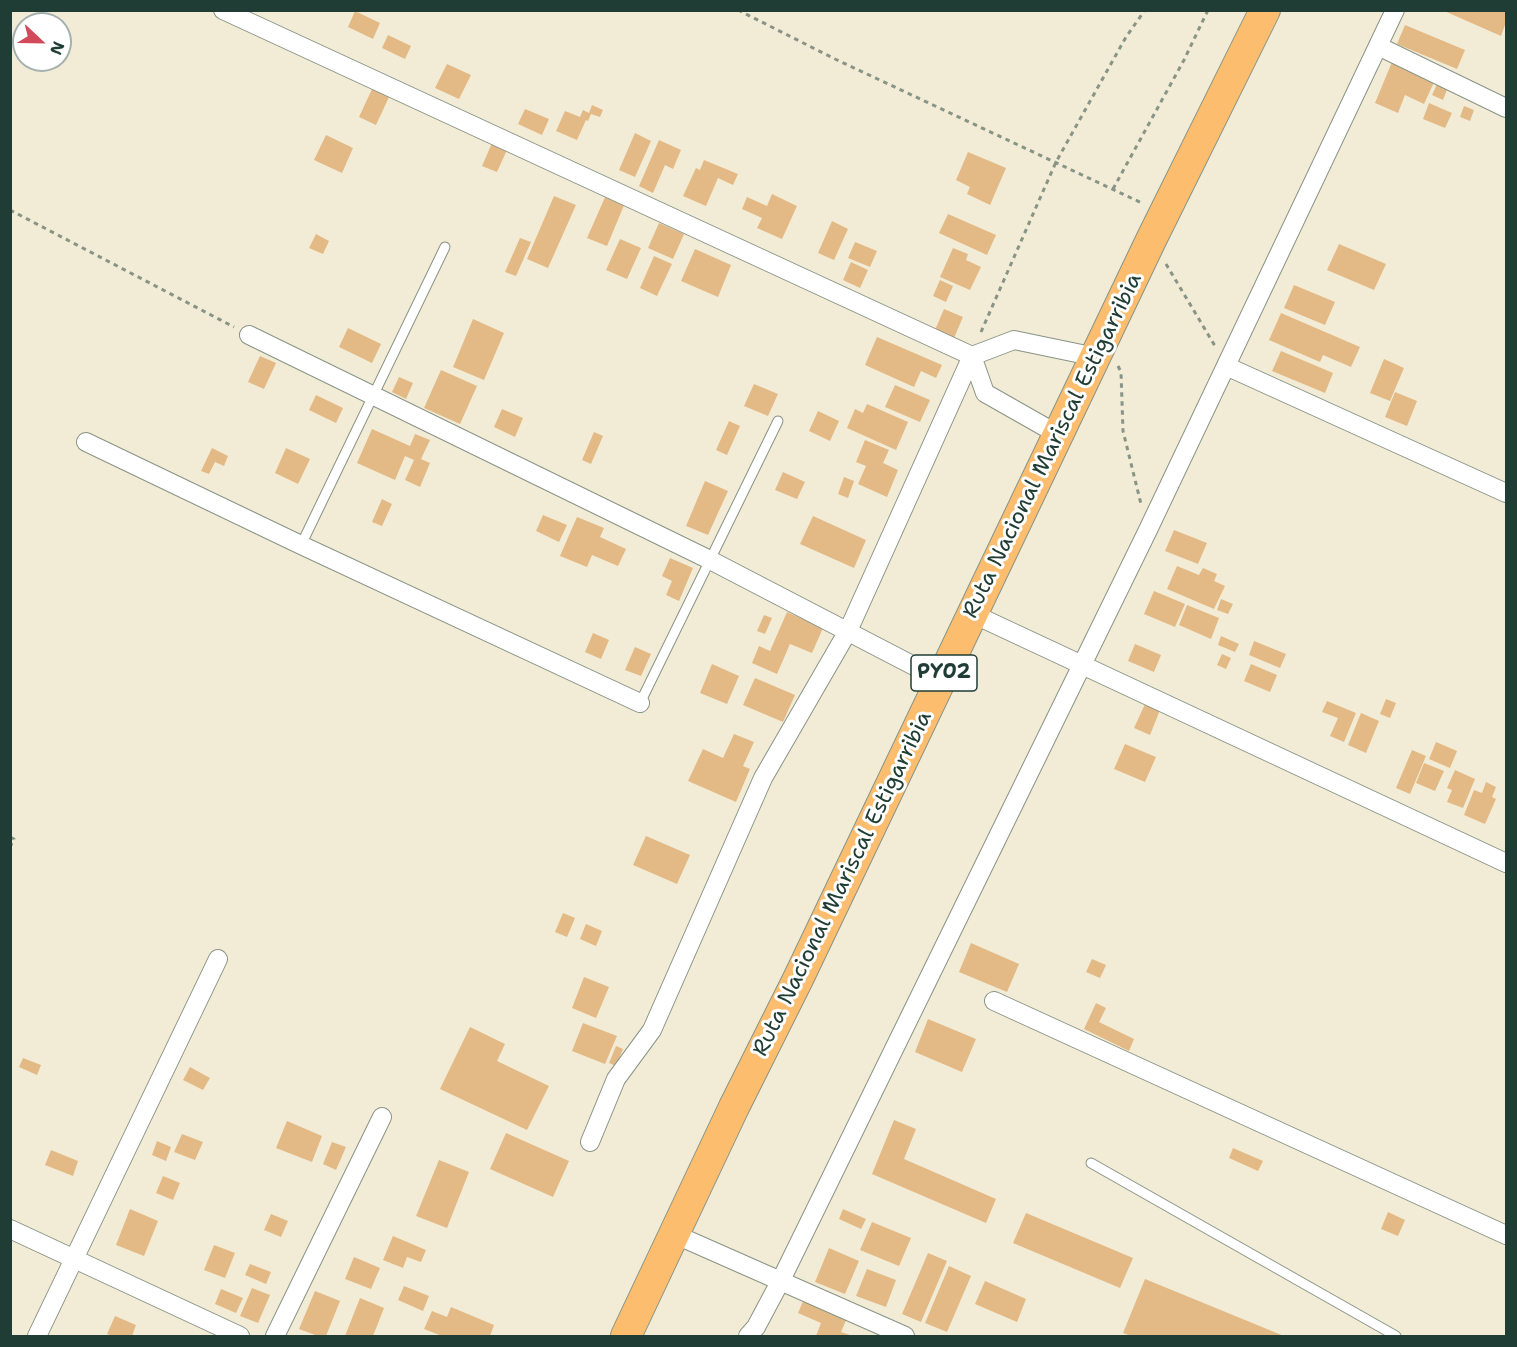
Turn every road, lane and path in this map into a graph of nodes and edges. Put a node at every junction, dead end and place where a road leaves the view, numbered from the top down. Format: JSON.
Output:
{"nodes":[{"id":1,"x":223,"y":10,"type":"edge"},
{"id":2,"x":738,"y":10,"type":"edge"},
{"id":3,"x":1145,"y":10,"type":"edge"},
{"id":4,"x":1208,"y":10,"type":"edge"},
{"id":5,"x":1265,"y":10,"type":"edge"},
{"id":6,"x":1395,"y":10,"type":"edge"},
{"id":7,"x":1378,"y":46,"type":"junction"},
{"id":8,"x":1506,"y":108,"type":"edge"},
{"id":9,"x":1056,"y":162,"type":"junction"},
{"id":10,"x":1113,"y":189,"type":"junction"},
{"id":11,"x":10,"y":210,"type":"edge"},
{"id":12,"x":1165,"y":214,"type":"junction"},
{"id":13,"x":1152,"y":240,"type":"junction"},
{"id":14,"x":445,"y":247,"type":"dead end"},
{"id":15,"x":249,"y":335,"type":"joint"},
{"id":16,"x":1100,"y":348,"type":"junction"},
{"id":17,"x":972,"y":356,"type":"junction"},
{"id":18,"x":1226,"y":366,"type":"junction"},
{"id":19,"x":373,"y":395,"type":"junction"},
{"id":20,"x":778,"y":422,"type":"dead end"},
{"id":21,"x":1059,"y":435,"type":"junction"},
{"id":22,"x":86,"y":442,"type":"dead end"},
{"id":23,"x":1506,"y":493,"type":"edge"},
{"id":24,"x":1147,"y":532,"type":"junction"},
{"id":25,"x":302,"y":545,"type":"junction"},
{"id":26,"x":710,"y":560,"type":"junction"},
{"id":27,"x":973,"y":614,"type":"junction"},
{"id":28,"x":848,"y":632,"type":"junction"},
{"id":29,"x":1082,"y":665,"type":"junction"},
{"id":30,"x":941,"y":680,"type":"junction"},
{"id":31,"x":640,"y":703,"type":"joint"},
{"id":32,"x":10,"y":837,"type":"edge"},
{"id":33,"x":10,"y":847,"type":"edge"},
{"id":34,"x":1506,"y":863,"type":"edge"},
{"id":35,"x":218,"y":959,"type":"dead end"},
{"id":36,"x":994,"y":1001,"type":"dead end"},
{"id":37,"x":382,"y":1117,"type":"dead end"},
{"id":38,"x":590,"y":1142,"type":"dead end"},
{"id":39,"x":1091,"y":1163,"type":"dead end"},
{"id":40,"x":10,"y":1229,"type":"edge"},
{"id":41,"x":674,"y":1234,"type":"junction"},
{"id":42,"x":1506,"y":1235,"type":"edge"},
{"id":43,"x":74,"y":1259,"type":"junction"},
{"id":44,"x":781,"y":1280,"type":"junction"},
{"id":45,"x":37,"y":1336,"type":"edge"},
{"id":46,"x":240,"y":1336,"type":"edge"},
{"id":47,"x":275,"y":1336,"type":"edge"},
{"id":48,"x":626,"y":1336,"type":"edge"},
{"id":49,"x":748,"y":1336,"type":"edge"},
{"id":50,"x":905,"y":1336,"type":"edge"},
{"id":51,"x":1396,"y":1336,"type":"edge"}],
"edges":[{"from":1,"to":17,"type":"street"},
{"from":2,"to":9,"type":"path"},
{"from":3,"to":9,"type":"path"},
{"from":4,"to":10,"type":"path"},
{"from":5,"to":12,"type":"main road","name":"Ruta Nacional Mariscal Estigarribia","number":"PY02"},
{"from":6,"to":7,"type":"street"},
{"from":7,"to":8,"type":"street"},
{"from":7,"to":18,"type":"street"},
{"from":9,"to":10,"type":"path"},
{"from":9,"to":17,"type":"path"},
{"from":10,"to":12,"type":"path"},
{"from":11,"to":15,"type":"path"},
{"from":12,"to":13,"type":"main road","name":"Ruta Nacional Mariscal Estigarribia","number":"PY02"},
{"from":13,"to":16,"type":"main road","name":"Ruta Nacional Mariscal Estigarribia","number":"PY02"},
{"from":13,"to":18,"type":"path"},
{"from":14,"to":19,"type":"lane"},
{"from":15,"to":19,"type":"street"},
{"from":16,"to":17,"type":"street"},
{"from":16,"to":21,"type":"main road","name":"Ruta Nacional Mariscal Estigarribia","number":"PY02"},
{"from":16,"to":24,"type":"path"},
{"from":17,"to":21,"type":"street"},
{"from":17,"to":28,"type":"street"},
{"from":18,"to":23,"type":"street"},
{"from":18,"to":24,"type":"street"},
{"from":19,"to":25,"type":"lane"},
{"from":19,"to":26,"type":"street"},
{"from":20,"to":26,"type":"lane"},
{"from":21,"to":27,"type":"main road","name":"Ruta Nacional Mariscal Estigarribia","number":"PY02"},
{"from":22,"to":25,"type":"street"},
{"from":24,"to":29,"type":"street"},
{"from":25,"to":31,"type":"street"},
{"from":26,"to":28,"type":"street"},
{"from":26,"to":31,"type":"lane"},
{"from":27,"to":29,"type":"street"},
{"from":27,"to":30,"type":"main road","name":"Ruta Nacional Mariscal Estigarribia","number":"PY02"},
{"from":28,"to":30,"type":"street"},
{"from":28,"to":38,"type":"street"},
{"from":29,"to":34,"type":"street"},
{"from":29,"to":44,"type":"street"},
{"from":30,"to":41,"type":"main road","name":"Ruta Nacional Mariscal Estigarribia","number":"PY02"},
{"from":32,"to":33,"type":"path"},
{"from":35,"to":43,"type":"street"},
{"from":36,"to":42,"type":"street"},
{"from":37,"to":47,"type":"street"},
{"from":39,"to":51,"type":"lane"},
{"from":40,"to":43,"type":"street"},
{"from":41,"to":44,"type":"street"},
{"from":41,"to":48,"type":"main road","name":"Ruta Nacional Mariscal Estigarribia","number":"PY02"},
{"from":43,"to":45,"type":"street"},
{"from":43,"to":46,"type":"street"},
{"from":44,"to":49,"type":"street"},
{"from":44,"to":50,"type":"street"}]}
